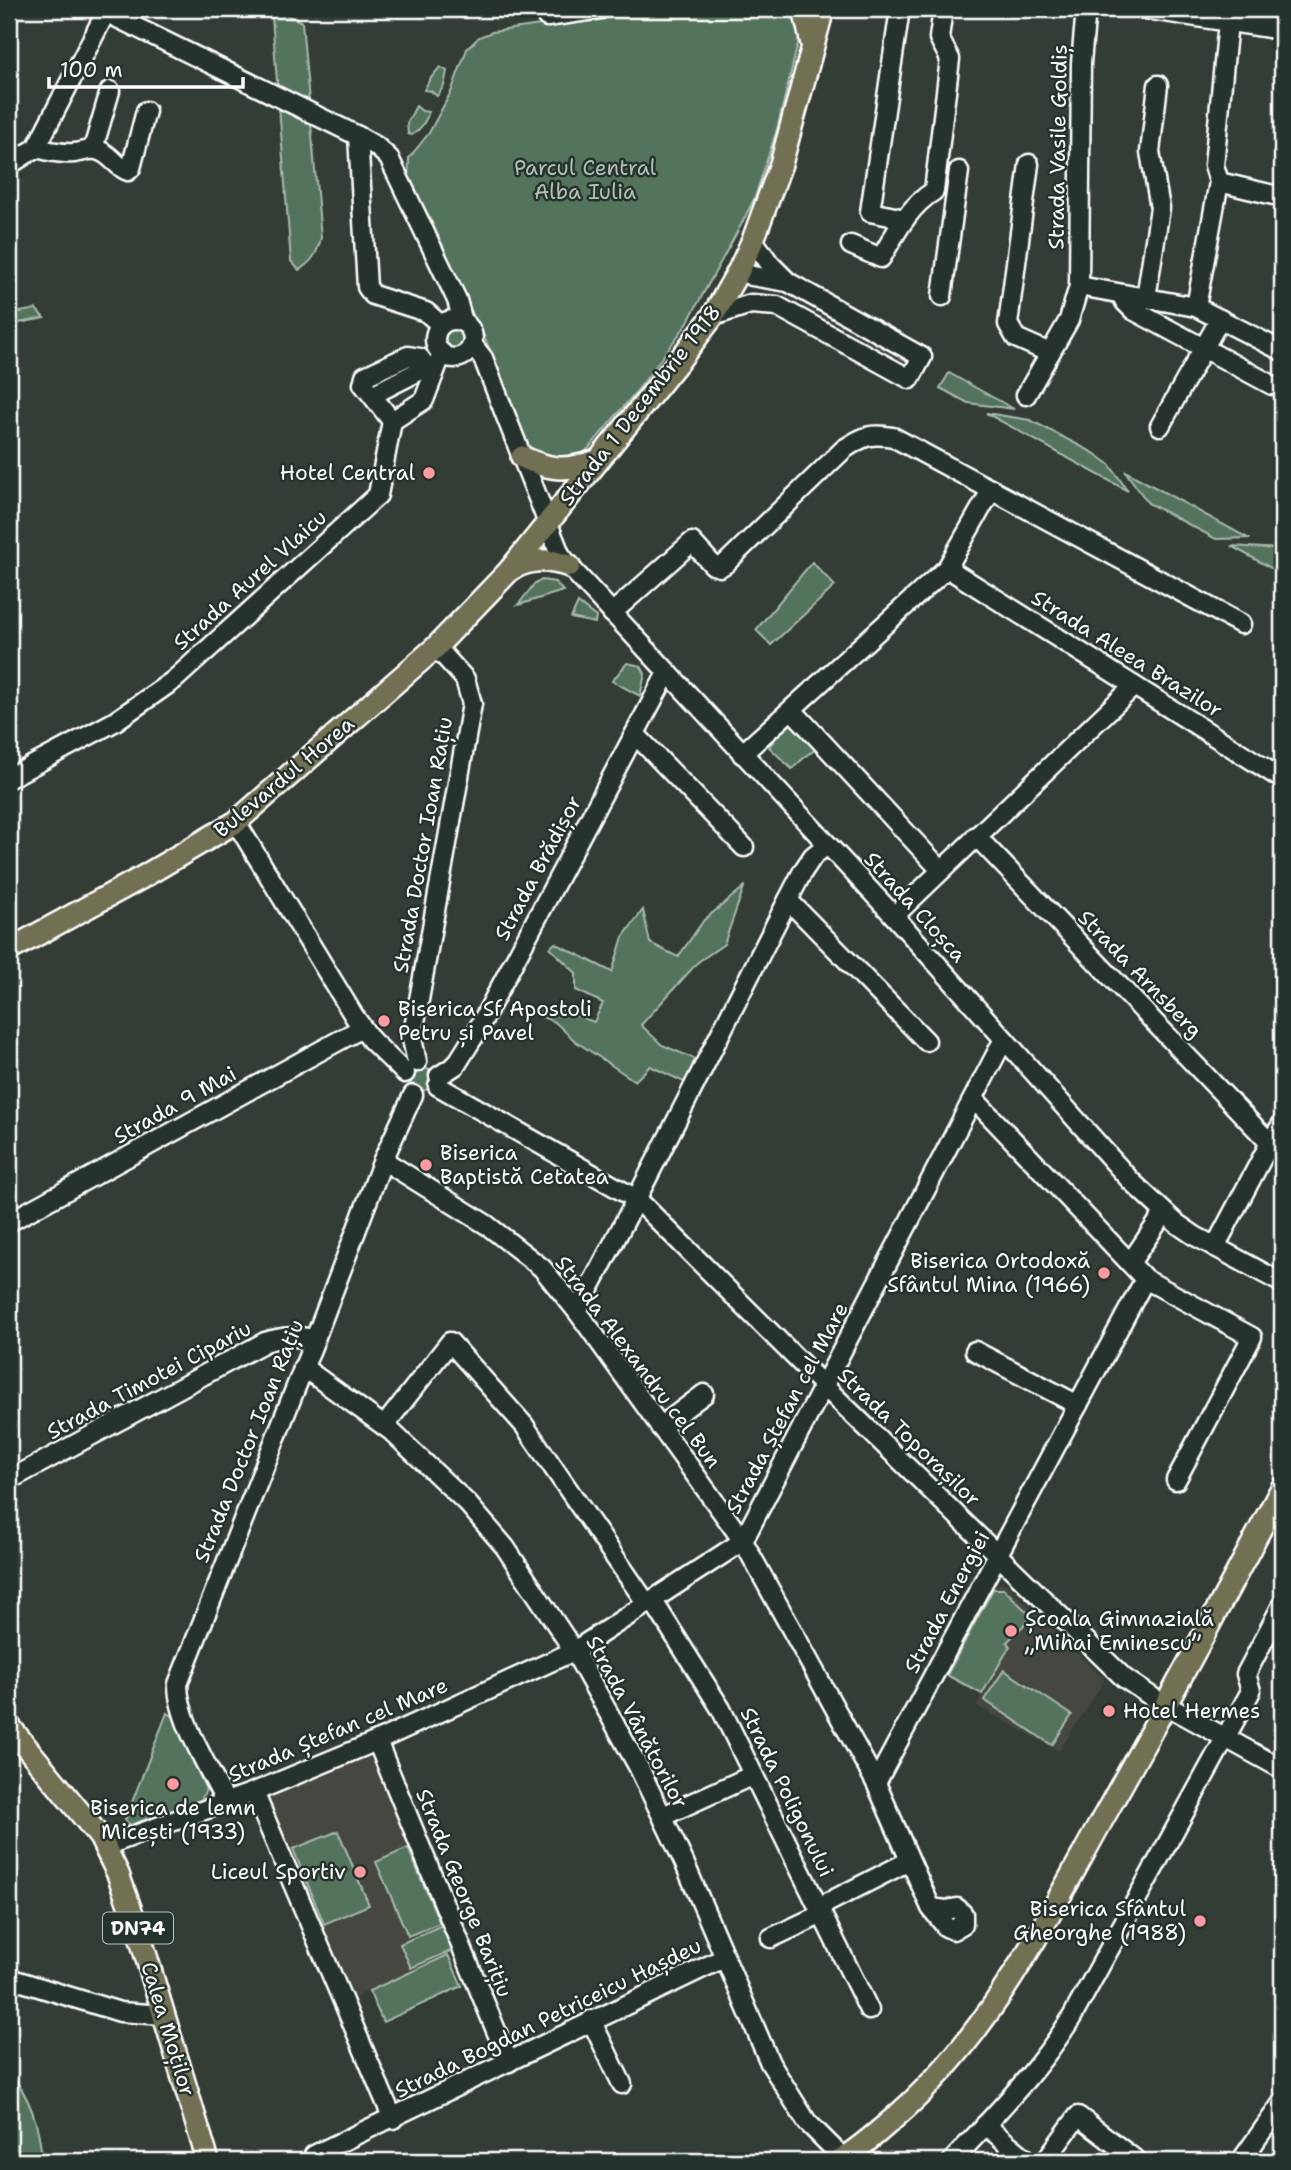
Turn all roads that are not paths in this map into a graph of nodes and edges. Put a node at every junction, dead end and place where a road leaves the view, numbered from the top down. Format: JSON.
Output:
{"nodes":[{"id":1,"x":601,"y":9,"type":"edge"},
{"id":2,"x":804,"y":9,"type":"edge"},
{"id":3,"x":824,"y":9,"type":"edge"},
{"id":4,"x":900,"y":9,"type":"edge"},
{"id":5,"x":943,"y":9,"type":"edge"},
{"id":6,"x":1086,"y":9,"type":"edge"},
{"id":7,"x":1144,"y":9,"type":"edge"},
{"id":8,"x":1273,"y":9,"type":"edge"},
{"id":9,"x":102,"y":10,"type":"edge"},
{"id":10,"x":547,"y":16,"type":"dead end"},
{"id":11,"x":1228,"y":22,"type":"junction"},
{"id":12,"x":1275,"y":29,"type":"edge"},
{"id":13,"x":813,"y":51,"type":"junction"},
{"id":14,"x":1158,"y":85,"type":"dead end"},
{"id":15,"x":110,"y":91,"type":"dead end"},
{"id":16,"x":146,"y":111,"type":"dead end"},
{"id":17,"x":353,"y":133,"type":"junction"},
{"id":18,"x":36,"y":148,"type":"junction"},
{"id":19,"x":93,"y":149,"type":"junction"},
{"id":20,"x":1029,"y":164,"type":"dead end"},
{"id":21,"x":9,"y":166,"type":"edge"},
{"id":22,"x":959,"y":172,"type":"dead end"},
{"id":23,"x":1219,"y":182,"type":"junction"},
{"id":24,"x":934,"y":191,"type":"junction"},
{"id":25,"x":956,"y":195,"type":"junction"},
{"id":26,"x":1282,"y":197,"type":"edge"},
{"id":27,"x":905,"y":219,"type":"junction"},
{"id":28,"x":753,"y":240,"type":"junction"},
{"id":29,"x":850,"y":245,"type":"dead end"},
{"id":30,"x":745,"y":273,"type":"junction"},
{"id":31,"x":788,"y":282,"type":"junction"},
{"id":32,"x":1079,"y":286,"type":"junction"},
{"id":33,"x":1121,"y":294,"type":"junction"},
{"id":34,"x":942,"y":296,"type":"dead end"},
{"id":35,"x":1146,"y":298,"type":"junction"},
{"id":36,"x":778,"y":306,"type":"junction"},
{"id":37,"x":1196,"y":307,"type":"junction"},
{"id":38,"x":713,"y":316,"type":"junction"},
{"id":39,"x":1220,"y":319,"type":"junction"},
{"id":40,"x":463,"y":322,"type":"junction"},
{"id":41,"x":441,"y":325,"type":"junction"},
{"id":42,"x":472,"y":344,"type":"junction"},
{"id":43,"x":1203,"y":349,"type":"junction"},
{"id":44,"x":1282,"y":351,"type":"edge"},
{"id":45,"x":442,"y":353,"type":"junction"},
{"id":46,"x":1050,"y":353,"type":"junction"},
{"id":47,"x":430,"y":371,"type":"junction"},
{"id":48,"x":1272,"y":385,"type":"dead end"},
{"id":49,"x":1027,"y":395,"type":"dead end"},
{"id":50,"x":392,"y":421,"type":"junction"},
{"id":51,"x":1160,"y":426,"type":"dead end"},
{"id":52,"x":522,"y":457,"type":"junction"},
{"id":53,"x":597,"y":461,"type":"junction"},
{"id":54,"x":992,"y":489,"type":"junction"},
{"id":55,"x":548,"y":524,"type":"junction"},
{"id":56,"x":569,"y":566,"type":"junction"},
{"id":57,"x":947,"y":568,"type":"junction"},
{"id":58,"x":509,"y":570,"type":"junction"},
{"id":59,"x":612,"y":613,"type":"junction"},
{"id":60,"x":1241,"y":625,"type":"dead end"},
{"id":61,"x":436,"y":647,"type":"junction"},
{"id":62,"x":667,"y":673,"type":"junction"},
{"id":63,"x":1134,"y":686,"type":"junction"},
{"id":64,"x":792,"y":710,"type":"junction"},
{"id":65,"x":635,"y":734,"type":"junction"},
{"id":66,"x":742,"y":754,"type":"junction"},
{"id":67,"x":9,"y":778,"type":"edge"},
{"id":68,"x":1282,"y":779,"type":"edge"},
{"id":69,"x":236,"y":822,"type":"junction"},
{"id":70,"x":976,"y":836,"type":"junction"},
{"id":71,"x":827,"y":845,"type":"junction"},
{"id":72,"x":744,"y":847,"type":"dead end"},
{"id":73,"x":941,"y":870,"type":"junction"},
{"id":74,"x":788,"y":900,"type":"junction"},
{"id":75,"x":894,"y":916,"type":"junction"},
{"id":76,"x":9,"y":950,"type":"edge"},
{"id":77,"x":362,"y":1028,"type":"junction"},
{"id":78,"x":1004,"y":1039,"type":"junction"},
{"id":79,"x":926,"y":1041,"type":"dead end"},
{"id":80,"x":411,"y":1068,"type":"junction"},
{"id":81,"x":438,"y":1081,"type":"junction"},
{"id":82,"x":414,"y":1095,"type":"junction"},
{"id":83,"x":974,"y":1099,"type":"junction"},
{"id":84,"x":1282,"y":1124,"type":"edge"},
{"id":85,"x":1270,"y":1143,"type":"junction"},
{"id":86,"x":383,"y":1160,"type":"junction"},
{"id":87,"x":638,"y":1200,"type":"junction"},
{"id":88,"x":1164,"y":1213,"type":"junction"},
{"id":89,"x":9,"y":1222,"type":"edge"},
{"id":90,"x":1215,"y":1247,"type":"junction"},
{"id":91,"x":1130,"y":1263,"type":"junction"},
{"id":92,"x":1145,"y":1279,"type":"junction"},
{"id":93,"x":1282,"y":1283,"type":"edge"},
{"id":94,"x":576,"y":1311,"type":"junction"},
{"id":95,"x":315,"y":1339,"type":"junction"},
{"id":96,"x":975,"y":1351,"type":"dead end"},
{"id":97,"x":303,"y":1367,"type":"junction"},
{"id":98,"x":825,"y":1387,"type":"junction"},
{"id":99,"x":704,"y":1394,"type":"dead end"},
{"id":100,"x":1078,"y":1405,"type":"junction"},
{"id":101,"x":384,"y":1426,"type":"junction"},
{"id":102,"x":660,"y":1427,"type":"junction"},
{"id":103,"x":9,"y":1480,"type":"edge"},
{"id":104,"x":1176,"y":1480,"type":"dead end"},
{"id":105,"x":1282,"y":1488,"type":"edge"},
{"id":106,"x":743,"y":1541,"type":"junction"},
{"id":107,"x":998,"y":1556,"type":"junction"},
{"id":108,"x":650,"y":1602,"type":"junction"},
{"id":109,"x":1282,"y":1605,"type":"edge"},
{"id":110,"x":574,"y":1651,"type":"junction"},
{"id":111,"x":1166,"y":1706,"type":"junction"},
{"id":112,"x":9,"y":1726,"type":"edge"},
{"id":113,"x":1226,"y":1738,"type":"junction"},
{"id":114,"x":377,"y":1741,"type":"junction"},
{"id":115,"x":1282,"y":1769,"type":"edge"},
{"id":116,"x":752,"y":1775,"type":"junction"},
{"id":117,"x":876,"y":1783,"type":"junction"},
{"id":118,"x":254,"y":1792,"type":"junction"},
{"id":119,"x":226,"y":1803,"type":"junction"},
{"id":120,"x":663,"y":1816,"type":"junction"},
{"id":121,"x":105,"y":1846,"type":"junction"},
{"id":122,"x":909,"y":1861,"type":"junction"},
{"id":123,"x":820,"y":1910,"type":"junction"},
{"id":124,"x":940,"y":1913,"type":"dead end"},
{"id":125,"x":771,"y":1938,"type":"dead end"},
{"id":126,"x":724,"y":1958,"type":"junction"},
{"id":127,"x":9,"y":1978,"type":"edge"},
{"id":128,"x":869,"y":2010,"type":"dead end"},
{"id":129,"x":164,"y":2015,"type":"junction"},
{"id":130,"x":592,"y":2020,"type":"junction"},
{"id":131,"x":509,"y":2062,"type":"junction"},
{"id":132,"x":622,"y":2084,"type":"dead end"},
{"id":133,"x":1282,"y":2103,"type":"edge"},
{"id":134,"x":393,"y":2119,"type":"junction"},
{"id":135,"x":985,"y":2125,"type":"junction"},
{"id":136,"x":314,"y":2155,"type":"dead end"},
{"id":137,"x":1130,"y":2159,"type":"edge"},
{"id":138,"x":842,"y":2160,"type":"edge"},
{"id":139,"x":208,"y":2161,"type":"edge"},
{"id":140,"x":952,"y":2161,"type":"edge"},
{"id":141,"x":1029,"y":2161,"type":"edge"},
{"id":142,"x":1045,"y":2161,"type":"edge"},
{"id":143,"x":1241,"y":2161,"type":"edge"}],
"edges":[{"from":1,"to":10,"type":"street"},
{"from":2,"to":13,"type":"main road"},
{"from":3,"to":13,"type":"main road","name":"Strada 1 Decembrie 1918"},
{"from":4,"to":27,"type":"street"},
{"from":5,"to":24,"type":"street"},
{"from":6,"to":32,"type":"street","name":"Strada Vasile Goldiș"},
{"from":7,"to":11,"type":"street"},
{"from":8,"to":12,"type":"street"},
{"from":9,"to":17,"type":"street"},
{"from":9,"to":18,"type":"street"},
{"from":11,"to":12,"type":"street"},
{"from":11,"to":23,"type":"street"},
{"from":13,"to":28,"type":"main road","name":"Strada 1 Decembrie 1918"},
{"from":14,"to":35,"type":"street"},
{"from":15,"to":19,"type":"street"},
{"from":16,"to":19,"type":"street"},
{"from":17,"to":40,"type":"street"},
{"from":17,"to":41,"type":"street"},
{"from":18,"to":19,"type":"street"},
{"from":18,"to":21,"type":"street"},
{"from":20,"to":46,"type":"street"},
{"from":22,"to":25,"type":"street"},
{"from":23,"to":26,"type":"street"},
{"from":23,"to":37,"type":"street"},
{"from":24,"to":25,"type":"street"},
{"from":24,"to":27,"type":"street"},
{"from":25,"to":34,"type":"street"},
{"from":27,"to":29,"type":"street"},
{"from":28,"to":30,"type":"main road","name":"Strada 1 Decembrie 1918"},
{"from":28,"to":31,"type":"street"},
{"from":30,"to":31,"type":"street"},
{"from":30,"to":36,"type":"street"},
{"from":30,"to":38,"type":"main road","name":"Strada 1 Decembrie 1918"},
{"from":31,"to":36,"type":"street"},
{"from":32,"to":33,"type":"street"},
{"from":32,"to":46,"type":"street","name":"Strada Vasile Goldiș"},
{"from":33,"to":35,"type":"street"},
{"from":33,"to":43,"type":"street"},
{"from":35,"to":37,"type":"street"},
{"from":36,"to":38,"type":"street"},
{"from":37,"to":39,"type":"street"},
{"from":38,"to":53,"type":"main road","name":"Strada 1 Decembrie 1918"},
{"from":39,"to":43,"type":"street"},
{"from":39,"to":44,"type":"street"},
{"from":40,"to":41,"type":"street"},
{"from":40,"to":42,"type":"street"},
{"from":41,"to":45,"type":"street"},
{"from":42,"to":45,"type":"street"},
{"from":42,"to":52,"type":"street","name":"Strada Cloșca"},
{"from":43,"to":48,"type":"street"},
{"from":43,"to":51,"type":"street"},
{"from":45,"to":47,"type":"street"},
{"from":46,"to":49,"type":"street","name":"Strada Vasile Goldiș"},
{"from":47,"to":50,"type":"street"},
{"from":47,"to":50,"type":"street"},
{"from":50,"to":67,"type":"street","name":"Strada Aurel Vlaicu"},
{"from":52,"to":53,"type":"main road"},
{"from":52,"to":55,"type":"street","name":"Strada Cloșca"},
{"from":53,"to":55,"type":"main road","name":"Strada 1 Decembrie 1918"},
{"from":54,"to":57,"type":"street"},
{"from":54,"to":59,"type":"street"},
{"from":54,"to":60,"type":"street"},
{"from":55,"to":56,"type":"street","name":"Strada Cloșca"},
{"from":55,"to":58,"type":"main road","name":"Strada 1 Decembrie 1918"},
{"from":56,"to":58,"type":"main road"},
{"from":56,"to":59,"type":"street","name":"Strada Cloșca"},
{"from":57,"to":63,"type":"street","name":"Strada Aleea Brazilor"},
{"from":57,"to":64,"type":"street"},
{"from":58,"to":61,"type":"main road","name":"Strada 1 Decembrie 1918"},
{"from":59,"to":62,"type":"street","name":"Strada Cloșca"},
{"from":61,"to":69,"type":"main road","name":"Bulevardul Horea"},
{"from":61,"to":80,"type":"street","name":"Strada Doctor Ioan Rațiu"},
{"from":62,"to":65,"type":"street","name":"Strada Brădișor"},
{"from":62,"to":66,"type":"street","name":"Strada Cloșca"},
{"from":63,"to":68,"type":"street","name":"Strada Aleea Brazilor"},
{"from":63,"to":70,"type":"street"},
{"from":64,"to":66,"type":"street"},
{"from":64,"to":73,"type":"street"},
{"from":65,"to":72,"type":"street"},
{"from":65,"to":81,"type":"street","name":"Strada Brădișor"},
{"from":66,"to":71,"type":"street","name":"Strada Cloșca"},
{"from":69,"to":76,"type":"main road","name":"Bulevardul Horea"},
{"from":69,"to":77,"type":"street"},
{"from":70,"to":73,"type":"street"},
{"from":70,"to":85,"type":"street","name":"Strada Arnsberg"},
{"from":71,"to":74,"type":"street"},
{"from":71,"to":75,"type":"street","name":"Strada Cloșca"},
{"from":73,"to":75,"type":"street"},
{"from":74,"to":79,"type":"street"},
{"from":74,"to":87,"type":"street"},
{"from":75,"to":78,"type":"street","name":"Strada Cloșca"},
{"from":77,"to":80,"type":"street"},
{"from":77,"to":89,"type":"street","name":"Strada 9 Mai"},
{"from":78,"to":83,"type":"street","name":"Strada Ștefan cel Mare"},
{"from":78,"to":88,"type":"street","name":"Strada Cloșca"},
{"from":80,"to":81,"type":"street"},
{"from":80,"to":82,"type":"street","name":"Strada Doctor Ioan Rațiu"},
{"from":81,"to":82,"type":"street"},
{"from":81,"to":87,"type":"street","name":"Strada Toporașilor"},
{"from":82,"to":86,"type":"street","name":"Strada Doctor Ioan Rațiu"},
{"from":83,"to":91,"type":"street"},
{"from":83,"to":98,"type":"street","name":"Strada Ștefan cel Mare"},
{"from":84,"to":85,"type":"street"},
{"from":85,"to":90,"type":"street"},
{"from":86,"to":94,"type":"street","name":"Strada Alexandru cel Bun"},
{"from":86,"to":95,"type":"street","name":"Strada Doctor Ioan Rațiu"},
{"from":87,"to":94,"type":"street"},
{"from":87,"to":98,"type":"street","name":"Strada Toporașilor"},
{"from":88,"to":90,"type":"street","name":"Strada Cloșca"},
{"from":88,"to":91,"type":"street"},
{"from":90,"to":93,"type":"street","name":"Strada Cloșca"},
{"from":91,"to":92,"type":"street"},
{"from":92,"to":100,"type":"street","name":"Strada Energiei"},
{"from":92,"to":104,"type":"street"},
{"from":94,"to":102,"type":"street","name":"Strada Alexandru cel Bun"},
{"from":95,"to":97,"type":"street","name":"Strada Doctor Ioan Rațiu"},
{"from":95,"to":103,"type":"street","name":"Strada Timotei Cipariu"},
{"from":96,"to":100,"type":"street"},
{"from":97,"to":101,"type":"street","name":"Strada Vânătorilor"},
{"from":97,"to":119,"type":"street","name":"Strada Doctor Ioan Rațiu"},
{"from":98,"to":106,"type":"street","name":"Strada Ștefan cel Mare"},
{"from":98,"to":107,"type":"street","name":"Strada Toporașilor"},
{"from":99,"to":102,"type":"street"},
{"from":100,"to":107,"type":"street","name":"Strada Energiei"},
{"from":101,"to":108,"type":"street","name":"Strada Poligonului"},
{"from":101,"to":110,"type":"street","name":"Strada Vânătorilor"},
{"from":102,"to":106,"type":"street","name":"Strada Alexandru cel Bun"},
{"from":105,"to":111,"type":"main road"},
{"from":106,"to":108,"type":"street","name":"Strada Ștefan cel Mare"},
{"from":106,"to":117,"type":"street","name":"Strada Alexandru cel Bun"},
{"from":107,"to":111,"type":"street","name":"Strada Toporașilor"},
{"from":107,"to":117,"type":"street","name":"Strada Energiei"},
{"from":108,"to":110,"type":"street","name":"Strada Ștefan cel Mare"},
{"from":108,"to":116,"type":"street","name":"Strada Poligonului"},
{"from":109,"to":113,"type":"street"},
{"from":110,"to":114,"type":"street","name":"Strada Ștefan cel Mare"},
{"from":110,"to":120,"type":"street","name":"Strada Vânătorilor"},
{"from":111,"to":113,"type":"street","name":"Strada Toporașilor"},
{"from":111,"to":138,"type":"main road"},
{"from":112,"to":121,"type":"main road","name":"Calea Moților","number":"DN74"},
{"from":113,"to":115,"type":"street","name":"Strada Toporașilor"},
{"from":113,"to":135,"type":"street"},
{"from":114,"to":118,"type":"street","name":"Strada Ștefan cel Mare"},
{"from":114,"to":131,"type":"street","name":"Strada George Barițiu"},
{"from":116,"to":120,"type":"street"},
{"from":116,"to":123,"type":"street","name":"Strada Poligonului"},
{"from":117,"to":122,"type":"street","name":"Strada Alexandru cel Bun"},
{"from":118,"to":119,"type":"street","name":"Strada Ștefan cel Mare"},
{"from":118,"to":134,"type":"street","name":"Strada Bogdan Petriceicu Hașdeu"},
{"from":119,"to":121,"type":"street","name":"Strada Ștefan cel Mare"},
{"from":120,"to":126,"type":"street","name":"Strada Vânătorilor"},
{"from":121,"to":129,"type":"main road","name":"Calea Moților","number":"DN74"},
{"from":122,"to":123,"type":"street"},
{"from":122,"to":124,"type":"street","name":"Strada Alexandru cel Bun"},
{"from":123,"to":125,"type":"street"},
{"from":123,"to":128,"type":"street","name":"Strada Poligonului"},
{"from":126,"to":130,"type":"street","name":"Strada Bogdan Petriceicu Hașdeu"},
{"from":126,"to":138,"type":"street","name":"Strada Vânătorilor"},
{"from":127,"to":129,"type":"street"},
{"from":129,"to":139,"type":"main road","name":"Calea Moților","number":"DN74"},
{"from":130,"to":131,"type":"street","name":"Strada Bogdan Petriceicu Hașdeu"},
{"from":130,"to":132,"type":"street"},
{"from":131,"to":134,"type":"street","name":"Strada Bogdan Petriceicu Hașdeu"},
{"from":133,"to":143,"type":"street"},
{"from":134,"to":136,"type":"street","name":"Strada Bogdan Petriceicu Hașdeu"},
{"from":135,"to":140,"type":"street"},
{"from":135,"to":141,"type":"street"},
{"from":137,"to":142,"type":"street"}]}
